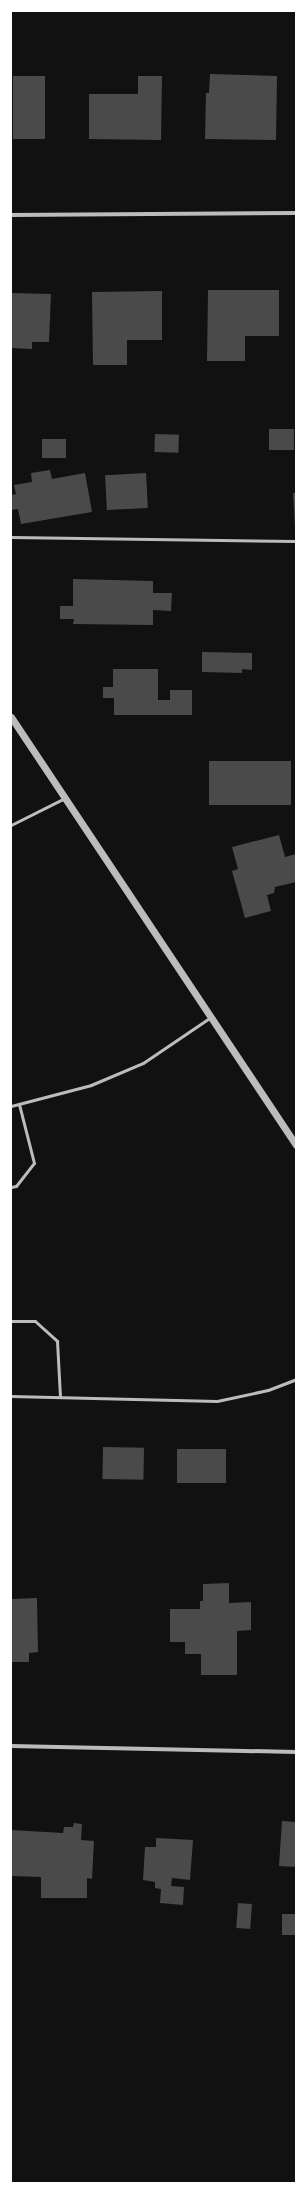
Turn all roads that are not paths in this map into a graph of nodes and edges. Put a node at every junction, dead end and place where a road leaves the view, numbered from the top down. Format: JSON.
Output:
{"nodes":[{"id":1,"x":11,"y":214,"type":"edge"},
{"id":2,"x":296,"y":214,"type":"edge"},
{"id":3,"x":11,"y":537,"type":"edge"},
{"id":4,"x":296,"y":541,"type":"edge"},
{"id":5,"x":11,"y":717,"type":"edge"},
{"id":6,"x":65,"y":798,"type":"junction"},
{"id":7,"x":11,"y":825,"type":"edge"},
{"id":8,"x":211,"y":1017,"type":"junction"},
{"id":9,"x":18,"y":1104,"type":"junction"},
{"id":10,"x":11,"y":1106,"type":"edge"},
{"id":11,"x":292,"y":1134,"type":"edge"},
{"id":12,"x":296,"y":1145,"type":"edge"},
{"id":13,"x":11,"y":1188,"type":"edge"},
{"id":14,"x":11,"y":1321,"type":"edge"},
{"id":15,"x":296,"y":1379,"type":"edge"},
{"id":16,"x":11,"y":1396,"type":"edge"},
{"id":17,"x":60,"y":1397,"type":"junction"},
{"id":18,"x":11,"y":1746,"type":"edge"},
{"id":19,"x":296,"y":1752,"type":"edge"}],
"edges":[{"from":1,"to":2,"type":"street"},
{"from":3,"to":4,"type":"lane"},
{"from":5,"to":6,"type":"street"},
{"from":6,"to":7,"type":"lane"},
{"from":6,"to":8,"type":"street"},
{"from":8,"to":9,"type":"lane"},
{"from":8,"to":11,"type":"street"},
{"from":9,"to":10,"type":"lane"},
{"from":9,"to":13,"type":"lane"},
{"from":11,"to":12,"type":"street"},
{"from":14,"to":17,"type":"lane"},
{"from":15,"to":17,"type":"lane"},
{"from":16,"to":17,"type":"lane"},
{"from":18,"to":19,"type":"street"}]}
